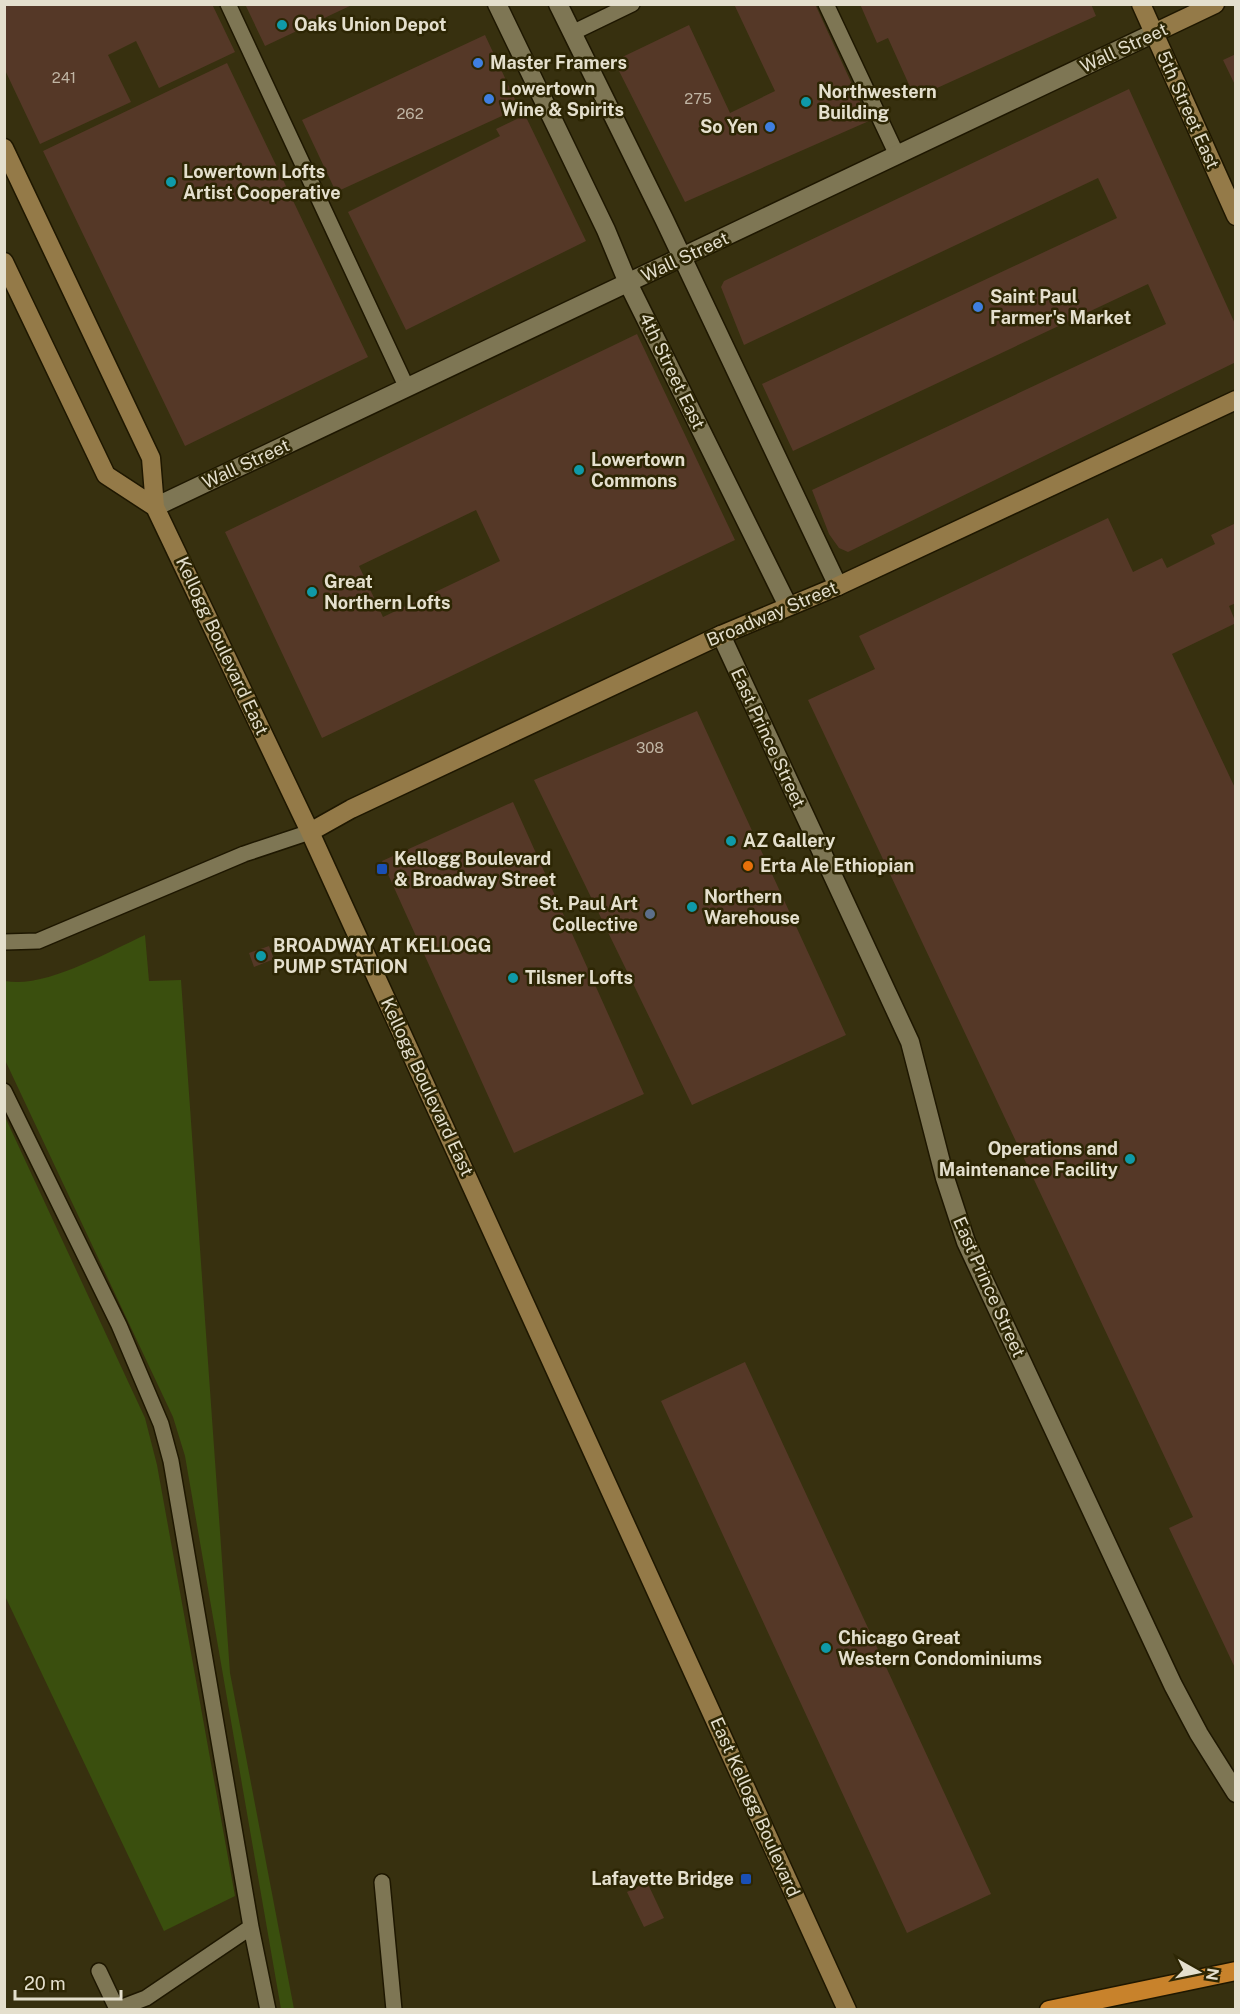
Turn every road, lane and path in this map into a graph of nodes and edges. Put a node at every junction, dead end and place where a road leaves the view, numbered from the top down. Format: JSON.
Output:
{"nodes":[{"id":1,"x":228,"y":4,"type":"edge"},
{"id":2,"x":496,"y":4,"type":"edge"},
{"id":3,"x":558,"y":4,"type":"edge"},
{"id":4,"x":632,"y":4,"type":"edge"},
{"id":5,"x":826,"y":4,"type":"edge"},
{"id":6,"x":1141,"y":4,"type":"edge"},
{"id":7,"x":1215,"y":4,"type":"edge"},
{"id":8,"x":572,"y":33,"type":"junction"},
{"id":9,"x":1154,"y":33,"type":"junction"},
{"id":10,"x":4,"y":148,"type":"edge"},
{"id":11,"x":897,"y":155,"type":"junction"},
{"id":12,"x":1236,"y":216,"type":"edge"},
{"id":13,"x":683,"y":258,"type":"junction"},
{"id":14,"x":4,"y":262,"type":"edge"},
{"id":15,"x":628,"y":283,"type":"junction"},
{"id":16,"x":407,"y":388,"type":"junction"},
{"id":17,"x":1236,"y":400,"type":"edge"},
{"id":18,"x":155,"y":507,"type":"junction"},
{"id":19,"x":838,"y":586,"type":"junction"},
{"id":20,"x":788,"y":606,"type":"junction"},
{"id":21,"x":721,"y":635,"type":"junction"},
{"id":22,"x":310,"y":832,"type":"junction"},
{"id":23,"x":4,"y":942,"type":"edge"},
{"id":24,"x":4,"y":1090,"type":"edge"},
{"id":25,"x":663,"y":1604,"type":"joint"},
{"id":26,"x":1236,"y":1792,"type":"edge"},
{"id":27,"x":382,"y":1882,"type":"dead end"},
{"id":28,"x":251,"y":1927,"type":"junction"},
{"id":29,"x":99,"y":1971,"type":"dead end"},
{"id":30,"x":1236,"y":1971,"type":"edge"},
{"id":31,"x":268,"y":2010,"type":"edge"},
{"id":32,"x":394,"y":2010,"type":"edge"},
{"id":33,"x":847,"y":2010,"type":"edge"},
{"id":34,"x":1049,"y":2010,"type":"edge"}],
"edges":[{"from":1,"to":16,"type":"lane"},
{"from":2,"to":15,"type":"street","name":"4th Street East"},
{"from":3,"to":8,"type":"street"},
{"from":4,"to":8,"type":"lane"},
{"from":5,"to":11,"type":"lane"},
{"from":6,"to":9,"type":"main road","name":"5th Street East"},
{"from":7,"to":9,"type":"main road","name":"Wall Street"},
{"from":8,"to":13,"type":"street"},
{"from":9,"to":11,"type":"street","name":"Wall Street"},
{"from":9,"to":12,"type":"main road","name":"5th Street East"},
{"from":10,"to":18,"type":"main road","name":"Kellogg Boulevard East"},
{"from":11,"to":13,"type":"street","name":"Wall Street"},
{"from":13,"to":15,"type":"street","name":"Wall Street"},
{"from":13,"to":19,"type":"street"},
{"from":14,"to":18,"type":"main road"},
{"from":15,"to":16,"type":"street","name":"Wall Street"},
{"from":15,"to":20,"type":"street","name":"4th Street East"},
{"from":16,"to":18,"type":"street","name":"Wall Street"},
{"from":17,"to":19,"type":"main road","name":"Broadway Street"},
{"from":18,"to":22,"type":"main road","name":"Kellogg Boulevard East"},
{"from":19,"to":20,"type":"main road","name":"Broadway Street"},
{"from":20,"to":21,"type":"main road","name":"Broadway Street"},
{"from":21,"to":22,"type":"main road","name":"Broadway Street"},
{"from":21,"to":26,"type":"street","name":"East Prince Street"},
{"from":22,"to":23,"type":"lane"},
{"from":22,"to":25,"type":"main road","name":"Kellogg Boulevard East"},
{"from":24,"to":28,"type":"lane"},
{"from":25,"to":33,"type":"main road","name":"East Kellogg Boulevard"},
{"from":27,"to":32,"type":"lane"},
{"from":28,"to":29,"type":"lane"},
{"from":28,"to":31,"type":"lane"},
{"from":30,"to":34,"type":"highway"}]}
